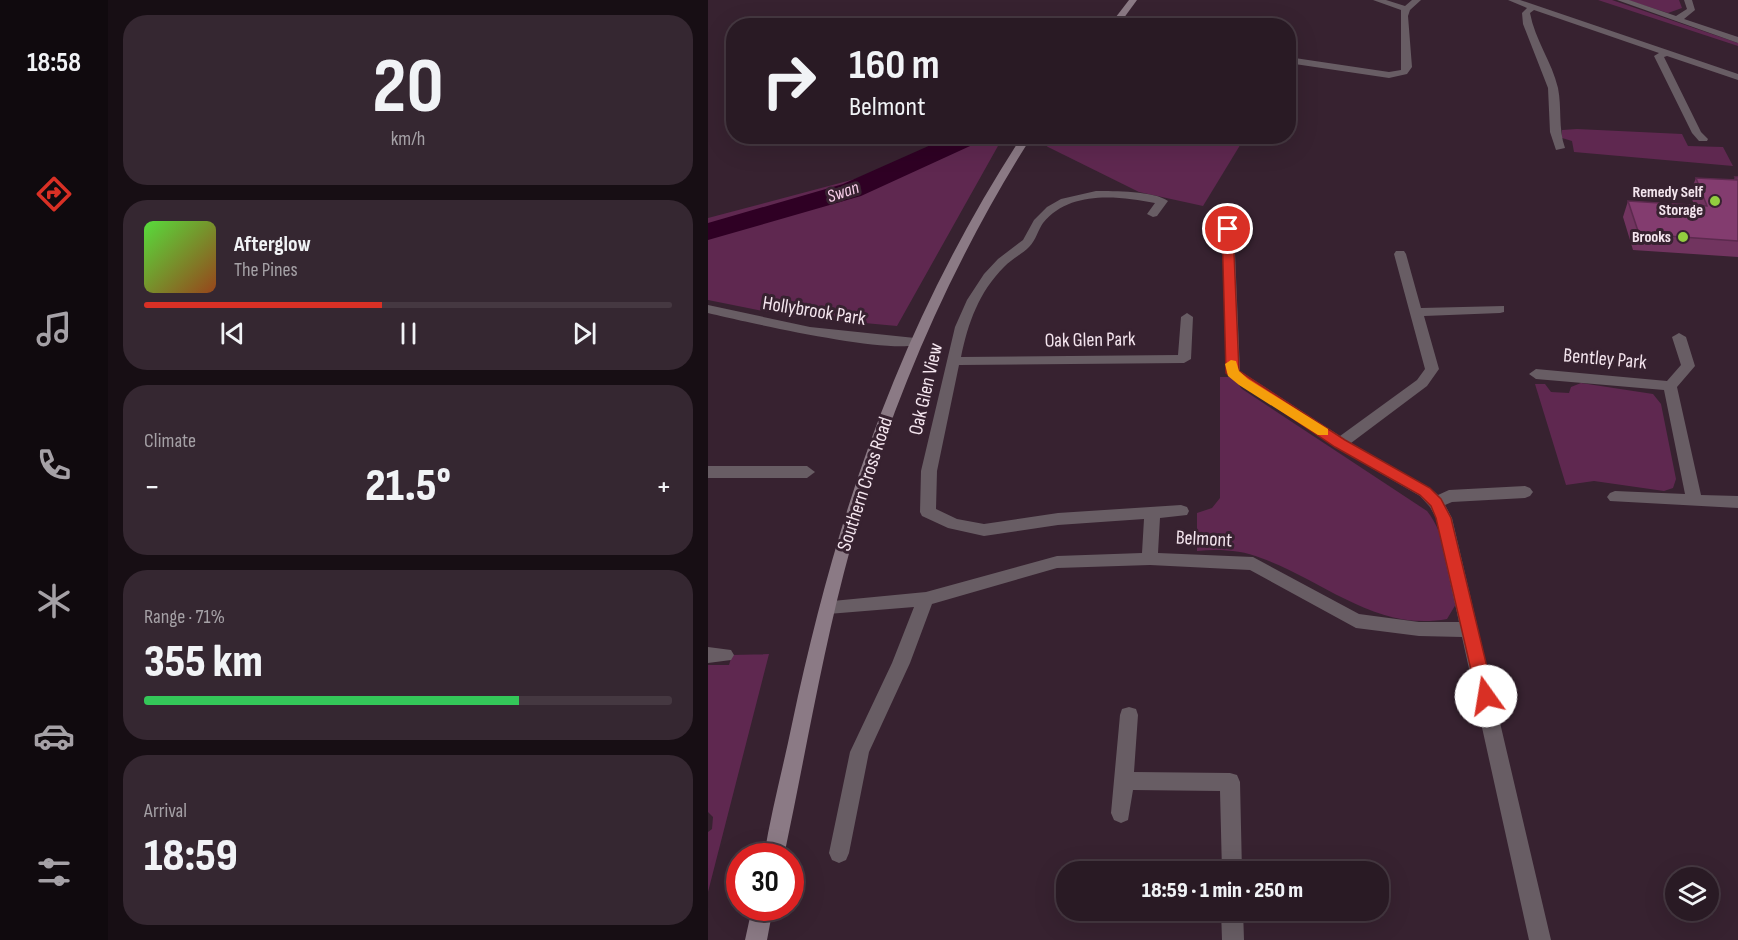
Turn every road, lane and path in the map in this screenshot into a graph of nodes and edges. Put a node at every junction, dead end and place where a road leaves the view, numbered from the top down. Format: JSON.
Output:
{"nodes":[{"id":1,"x":1133,"y":0,"type":"edge"},
{"id":2,"x":1377,"y":0,"type":"edge"},
{"id":3,"x":1416,"y":0,"type":"edge"},
{"id":4,"x":1512,"y":0,"type":"edge"},
{"id":5,"x":1621,"y":0,"type":"edge"},
{"id":6,"x":1688,"y":0,"type":"edge"},
{"id":7,"x":1532,"y":7,"type":"junction"},
{"id":8,"x":1406,"y":9,"type":"junction"},
{"id":9,"x":1119,"y":18,"type":"edge"},
{"id":10,"x":1678,"y":18,"type":"junction"},
{"id":11,"x":1738,"y":40,"type":"edge"},
{"id":12,"x":1666,"y":53,"type":"junction"},
{"id":13,"x":1296,"y":61,"type":"edge"},
{"id":14,"x":1738,"y":77,"type":"edge"},
{"id":15,"x":1703,"y":139,"type":"dead end"},
{"id":16,"x":1022,"y":144,"type":"edge"},
{"id":17,"x":1560,"y":148,"type":"dead end"},
{"id":18,"x":1153,"y":214,"type":"dead end"},
{"id":19,"x":1228,"y":229,"type":"dead end"},
{"id":20,"x":1400,"y":254,"type":"dead end"},
{"id":21,"x":708,"y":309,"type":"edge"},
{"id":22,"x":1500,"y":309,"type":"dead end"},
{"id":23,"x":1416,"y":312,"type":"junction"},
{"id":24,"x":1188,"y":317,"type":"dead end"},
{"id":25,"x":1678,"y":337,"type":"dead end"},
{"id":26,"x":915,"y":342,"type":"junction"},
{"id":27,"x":955,"y":361,"type":"junction"},
{"id":28,"x":1536,"y":374,"type":"dead end"},
{"id":29,"x":1670,"y":386,"type":"junction"},
{"id":30,"x":1340,"y":443,"type":"junction"},
{"id":31,"x":708,"y":472,"type":"edge"},
{"id":32,"x":807,"y":472,"type":"dead end"},
{"id":33,"x":1525,"y":492,"type":"dead end"},
{"id":34,"x":1615,"y":497,"type":"dead end"},
{"id":35,"x":1694,"y":499,"type":"junction"},
{"id":36,"x":1738,"y":502,"type":"edge"},
{"id":37,"x":1436,"y":503,"type":"junction"},
{"id":38,"x":1181,"y":511,"type":"dead end"},
{"id":39,"x":1152,"y":512,"type":"junction"},
{"id":40,"x":1150,"y":559,"type":"junction"},
{"id":41,"x":926,"y":599,"type":"junction"},
{"id":42,"x":828,"y":607,"type":"junction"},
{"id":43,"x":1471,"y":630,"type":"junction"},
{"id":44,"x":1129,"y":715,"type":"dead end"},
{"id":45,"x":1124,"y":780,"type":"junction"},
{"id":46,"x":1121,"y":813,"type":"dead end"},
{"id":47,"x":777,"y":843,"type":"edge"},
{"id":48,"x":839,"y":853,"type":"dead end"},
{"id":49,"x":1232,"y":861,"type":"edge"},
{"id":50,"x":760,"y":921,"type":"edge"},
{"id":51,"x":1233,"y":921,"type":"edge"},
{"id":52,"x":756,"y":940,"type":"edge"},
{"id":53,"x":1233,"y":940,"type":"edge"},
{"id":54,"x":1540,"y":940,"type":"edge"}],
"edges":[{"from":1,"to":9,"type":"main road"},
{"from":2,"to":8,"type":"street"},
{"from":3,"to":8,"type":"street"},
{"from":4,"to":7,"type":"street"},
{"from":5,"to":10,"type":"street"},
{"from":6,"to":10,"type":"street"},
{"from":7,"to":12,"type":"street"},
{"from":7,"to":17,"type":"street"},
{"from":8,"to":13,"type":"street"},
{"from":10,"to":11,"type":"street"},
{"from":12,"to":14,"type":"street"},
{"from":12,"to":15,"type":"street"},
{"from":16,"to":26,"type":"main road","name":"Southern Cross Road"},
{"from":18,"to":27,"type":"street","name":"Oak Glen View"},
{"from":19,"to":30,"type":"street"},
{"from":20,"to":23,"type":"street"},
{"from":21,"to":26,"type":"street","name":"Hollybrook Park"},
{"from":22,"to":23,"type":"street"},
{"from":23,"to":30,"type":"street"},
{"from":24,"to":27,"type":"street","name":"Oak Glen Park"},
{"from":25,"to":29,"type":"street","name":"Bentley Park"},
{"from":26,"to":42,"type":"main road","name":"Southern Cross Road"},
{"from":27,"to":39,"type":"street","name":"Oak Glen View"},
{"from":28,"to":29,"type":"street","name":"Bentley Park"},
{"from":29,"to":35,"type":"street","name":"Bentley Park"},
{"from":30,"to":37,"type":"street"},
{"from":31,"to":32,"type":"street"},
{"from":33,"to":37,"type":"street"},
{"from":34,"to":35,"type":"street"},
{"from":35,"to":36,"type":"street"},
{"from":37,"to":43,"type":"street"},
{"from":38,"to":39,"type":"street","name":"Oak Glen View"},
{"from":39,"to":40,"type":"street"},
{"from":40,"to":41,"type":"street","name":"Belmont"},
{"from":40,"to":43,"type":"street","name":"Belmont"},
{"from":41,"to":42,"type":"street","name":"Belmont"},
{"from":41,"to":48,"type":"street"},
{"from":42,"to":47,"type":"main road","name":"Southern Cross Road"},
{"from":43,"to":54,"type":"street"},
{"from":44,"to":45,"type":"street"},
{"from":45,"to":46,"type":"street"},
{"from":45,"to":49,"type":"street"},
{"from":50,"to":52,"type":"main road"},
{"from":51,"to":53,"type":"street"}]}
